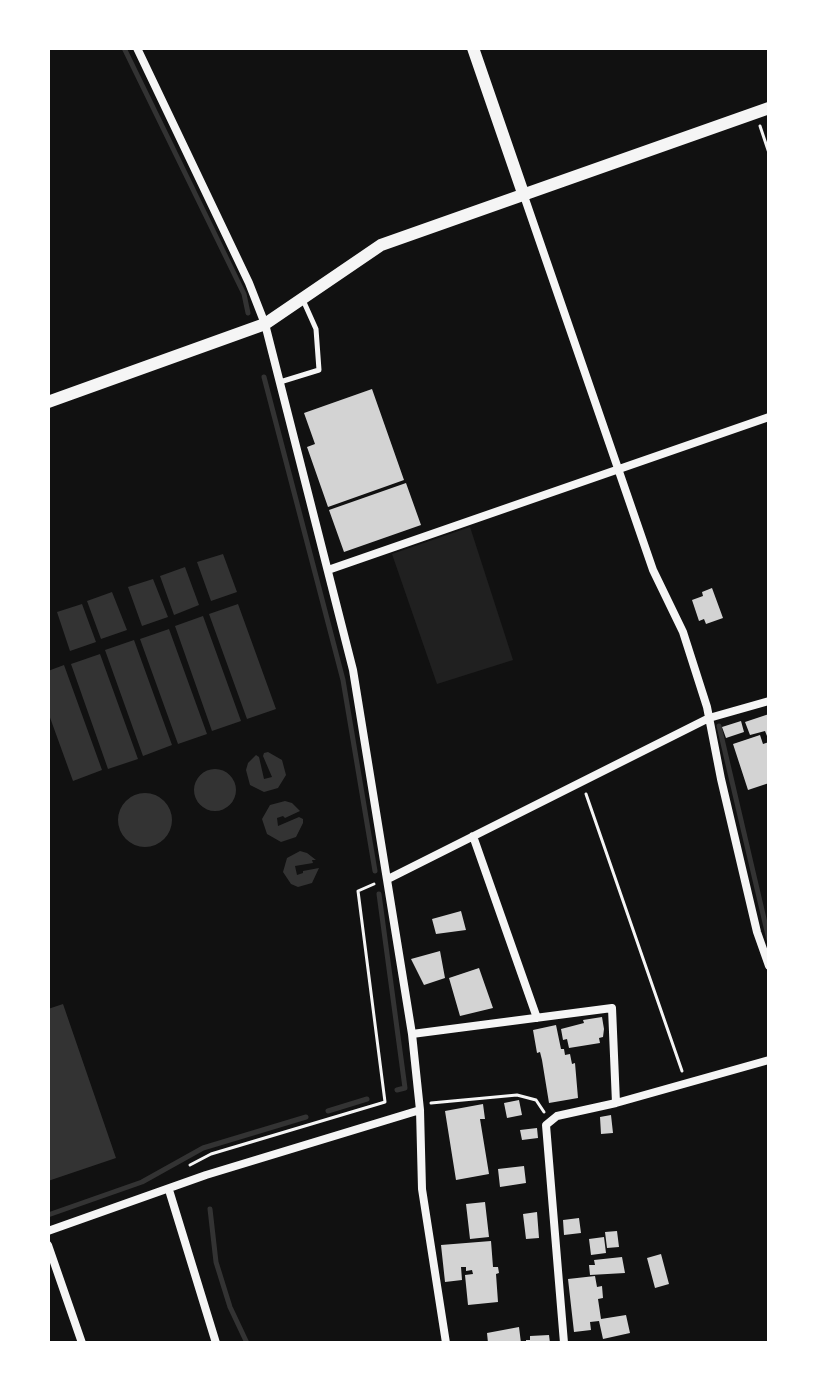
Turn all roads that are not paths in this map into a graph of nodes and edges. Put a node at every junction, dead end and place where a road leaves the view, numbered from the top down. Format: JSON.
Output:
{"nodes":[{"id":1,"x":137,"y":48,"type":"edge"},
{"id":2,"x":473,"y":48,"type":"edge"},
{"id":3,"x":769,"y":108,"type":"edge"},
{"id":4,"x":523,"y":193,"type":"junction"},
{"id":5,"x":302,"y":299,"type":"junction"},
{"id":6,"x":265,"y":324,"type":"junction"},
{"id":7,"x":280,"y":382,"type":"junction"},
{"id":8,"x":48,"y":402,"type":"edge"},
{"id":9,"x":769,"y":417,"type":"edge"},
{"id":10,"x":617,"y":469,"type":"junction"},
{"id":11,"x":328,"y":570,"type":"junction"},
{"id":12,"x":769,"y":701,"type":"edge"},
{"id":13,"x":709,"y":718,"type":"junction"},
{"id":14,"x":473,"y":836,"type":"junction"},
{"id":15,"x":388,"y":879,"type":"junction"},
{"id":16,"x":769,"y":966,"type":"edge"},
{"id":17,"x":537,"y":1018,"type":"junction"},
{"id":18,"x":412,"y":1034,"type":"junction"},
{"id":19,"x":769,"y":1060,"type":"edge"},
{"id":20,"x":616,"y":1103,"type":"junction"},
{"id":21,"x":420,"y":1107,"type":"junction"},
{"id":22,"x":169,"y":1190,"type":"junction"},
{"id":23,"x":48,"y":1231,"type":"edge"},
{"id":24,"x":48,"y":1245,"type":"edge"},
{"id":25,"x":82,"y":1343,"type":"edge"},
{"id":26,"x":216,"y":1343,"type":"edge"},
{"id":27,"x":446,"y":1343,"type":"edge"},
{"id":28,"x":564,"y":1343,"type":"edge"}],
"edges":[{"from":1,"to":6,"type":"street"},
{"from":2,"to":4,"type":"street"},
{"from":3,"to":4,"type":"street"},
{"from":4,"to":5,"type":"street"},
{"from":4,"to":10,"type":"street"},
{"from":5,"to":6,"type":"street"},
{"from":5,"to":7,"type":"lane"},
{"from":6,"to":7,"type":"street"},
{"from":6,"to":8,"type":"street"},
{"from":7,"to":11,"type":"street"},
{"from":9,"to":10,"type":"street"},
{"from":10,"to":11,"type":"street"},
{"from":10,"to":13,"type":"street"},
{"from":11,"to":15,"type":"street"},
{"from":12,"to":13,"type":"street"},
{"from":13,"to":14,"type":"street"},
{"from":13,"to":16,"type":"street"},
{"from":14,"to":15,"type":"street"},
{"from":14,"to":17,"type":"street"},
{"from":15,"to":18,"type":"street"},
{"from":17,"to":18,"type":"street"},
{"from":17,"to":20,"type":"street"},
{"from":18,"to":21,"type":"street"},
{"from":19,"to":20,"type":"street"},
{"from":20,"to":28,"type":"street"},
{"from":21,"to":22,"type":"street"},
{"from":21,"to":27,"type":"street"},
{"from":22,"to":23,"type":"street"},
{"from":22,"to":26,"type":"street"},
{"from":24,"to":25,"type":"street"}]}
